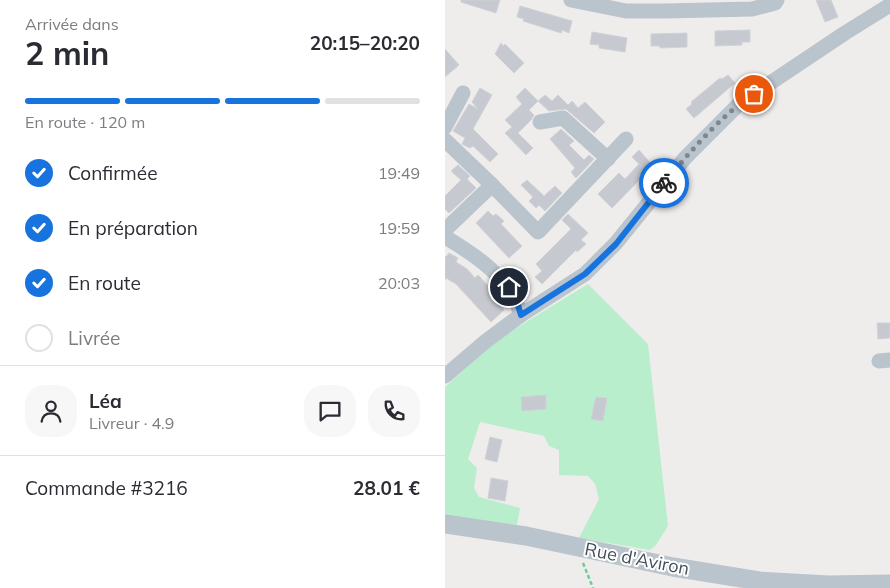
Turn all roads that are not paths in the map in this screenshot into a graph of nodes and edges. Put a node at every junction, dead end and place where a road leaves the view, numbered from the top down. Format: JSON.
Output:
{"nodes":[{"id":1,"x":571,"y":0,"type":"edge"},
{"id":2,"x":777,"y":0,"type":"edge"},
{"id":3,"x":890,"y":5,"type":"edge"},
{"id":4,"x":463,"y":93,"type":"dead end"},
{"id":5,"x":540,"y":122,"type":"dead end"},
{"id":6,"x":445,"y":127,"type":"edge"},
{"id":7,"x":626,"y":139,"type":"dead end"},
{"id":8,"x":445,"y":140,"type":"edge"},
{"id":9,"x":608,"y":159,"type":"junction"},
{"id":10,"x":492,"y":185,"type":"junction"},
{"id":11,"x":445,"y":230,"type":"edge"},
{"id":12,"x":445,"y":237,"type":"edge"},
{"id":13,"x":521,"y":315,"type":"junction"},
{"id":14,"x":445,"y":376,"type":"edge"},
{"id":15,"x":445,"y":524,"type":"edge"},
{"id":16,"x":890,"y":584,"type":"edge"},
{"id":17,"x":758,"y":585,"type":"edge"}],
"edges":[{"from":1,"to":2,"type":"street"},
{"from":3,"to":13,"type":"street"},
{"from":4,"to":6,"type":"street"},
{"from":5,"to":9,"type":"street"},
{"from":7,"to":9,"type":"street"},
{"from":8,"to":10,"type":"street"},
{"from":9,"to":10,"type":"street"},
{"from":10,"to":11,"type":"street"},
{"from":12,"to":13,"type":"street"},
{"from":13,"to":14,"type":"street"},
{"from":15,"to":17,"type":"street","name":"Rue d'Aviron"},
{"from":16,"to":17,"type":"street","name":"Rue d'Aviron"}]}
